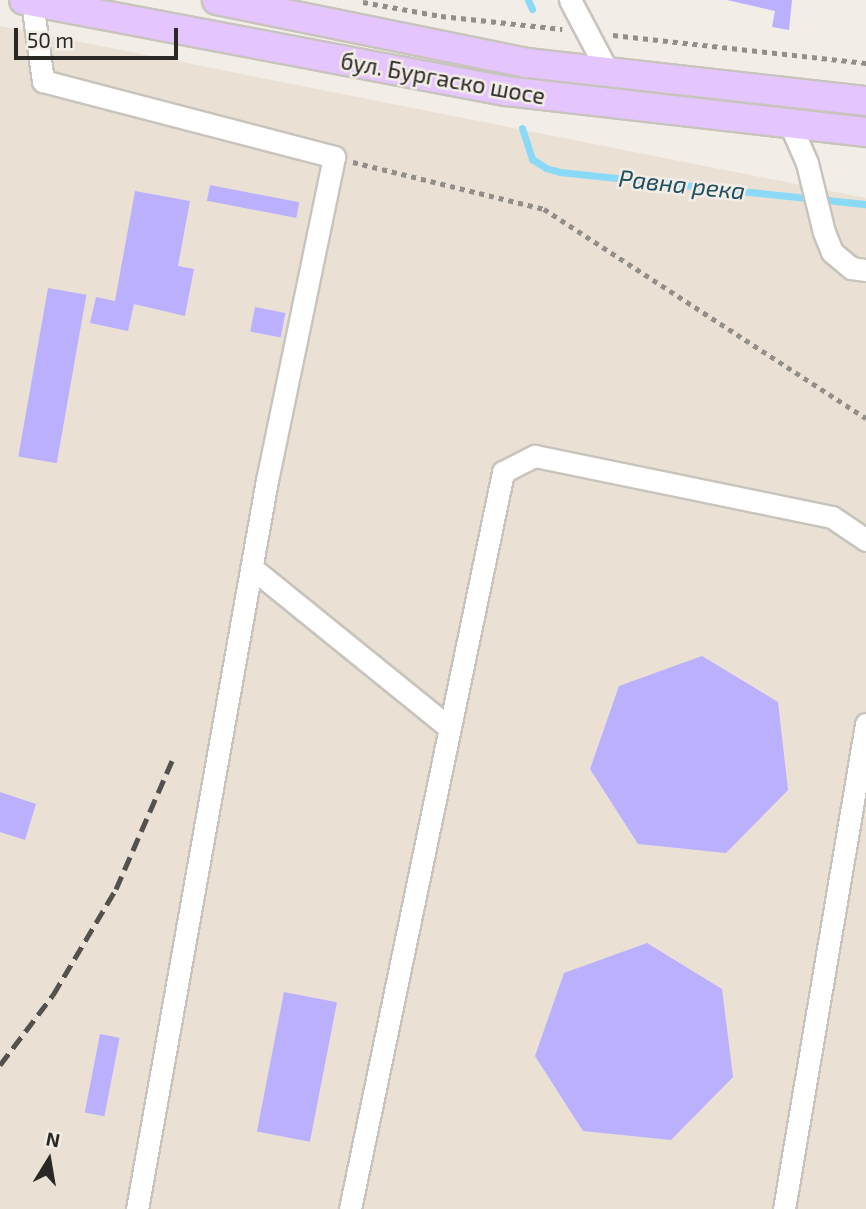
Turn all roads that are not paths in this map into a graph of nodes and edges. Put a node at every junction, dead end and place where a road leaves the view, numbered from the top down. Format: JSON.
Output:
{"nodes":[{"id":1,"x":216,"y":0,"type":"edge"},
{"id":2,"x":570,"y":0,"type":"edge"},
{"id":3,"x":28,"y":1,"type":"edge"},
{"id":4,"x":608,"y":72,"type":"junction"},
{"id":5,"x":866,"y":101,"type":"edge"},
{"id":6,"x":790,"y":124,"type":"junction"},
{"id":7,"x":866,"y":132,"type":"edge"},
{"id":8,"x":866,"y":270,"type":"edge"},
{"id":9,"x":866,"y":540,"type":"edge"},
{"id":10,"x":252,"y":568,"type":"junction"},
{"id":11,"x":866,"y":724,"type":"edge"},
{"id":12,"x":448,"y":727,"type":"junction"},
{"id":13,"x":137,"y":1209,"type":"edge"},
{"id":14,"x":350,"y":1209,"type":"edge"},
{"id":15,"x":784,"y":1209,"type":"edge"}],
"edges":[{"from":1,"to":4,"type":"main road","name":"бул. Бургаско шосе"},
{"from":2,"to":4,"type":"street"},
{"from":3,"to":6,"type":"main road","name":"бул. Бургаско шосе"},
{"from":3,"to":10,"type":"street"},
{"from":4,"to":5,"type":"main road","name":"бул. Бургаско шосе"},
{"from":6,"to":7,"type":"main road","name":"бул. Бургаско шосе"},
{"from":6,"to":8,"type":"street"},
{"from":9,"to":12,"type":"street"},
{"from":10,"to":12,"type":"street"},
{"from":10,"to":13,"type":"street"},
{"from":11,"to":15,"type":"street"},
{"from":12,"to":14,"type":"street"}]}
